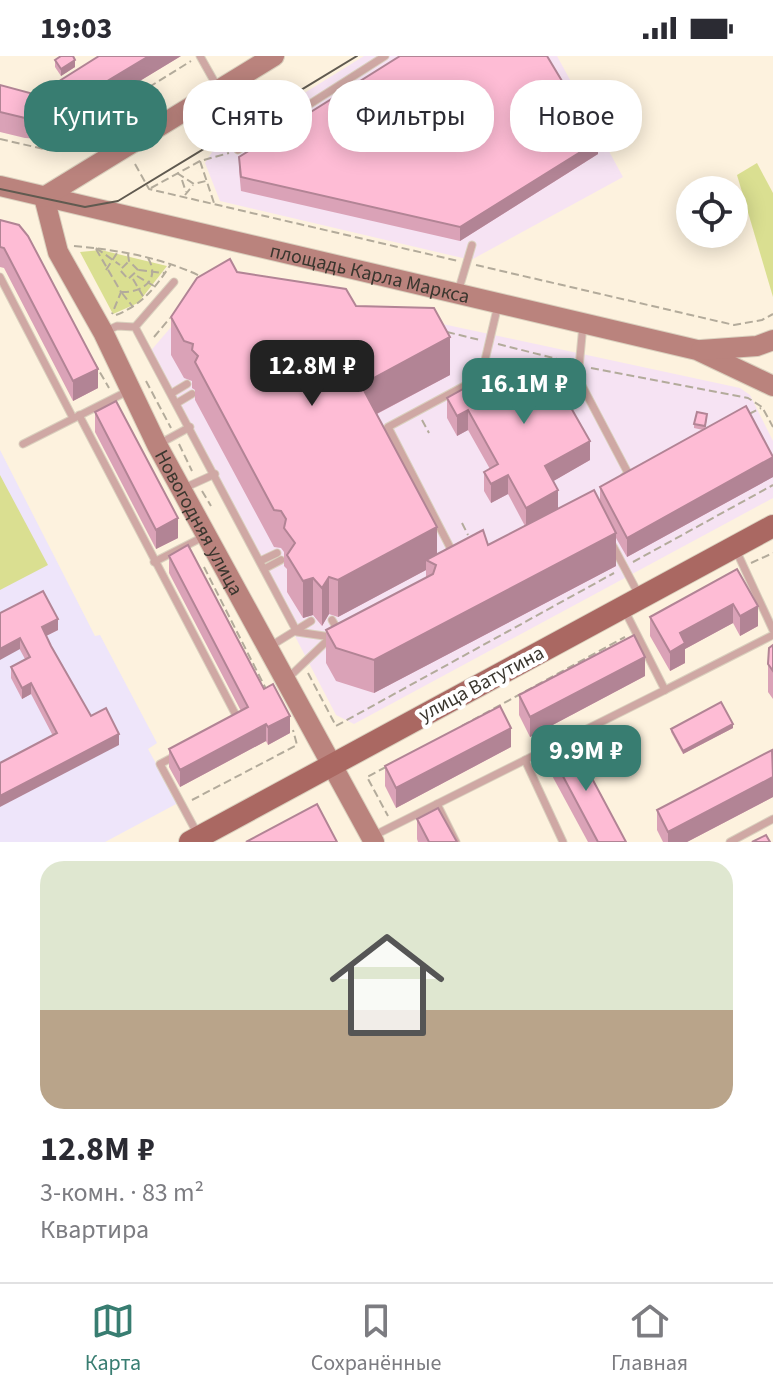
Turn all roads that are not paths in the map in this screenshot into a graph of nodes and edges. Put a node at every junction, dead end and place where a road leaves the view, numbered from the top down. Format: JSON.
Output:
{"nodes":[{"id":1,"x":199,"y":56,"type":"edge"},
{"id":2,"x":274,"y":56,"type":"edge"},
{"id":3,"x":385,"y":56,"type":"edge"},
{"id":4,"x":213,"y":80,"type":"edge"},
{"id":5,"x":235,"y":80,"type":"edge"},
{"id":6,"x":312,"y":103,"type":"edge"},
{"id":7,"x":183,"y":112,"type":"edge"},
{"id":8,"x":0,"y":186,"type":"edge"},
{"id":9,"x":44,"y":197,"type":"junction"},
{"id":10,"x":472,"y":245,"type":"dead end"},
{"id":11,"x":0,"y":277,"type":"edge"},
{"id":12,"x":174,"y":282,"type":"dead end"},
{"id":13,"x":458,"y":295,"type":"junction"},
{"id":14,"x":498,"y":304,"type":"junction"},
{"id":15,"x":107,"y":324,"type":"junction"},
{"id":16,"x":583,"y":325,"type":"junction"},
{"id":17,"x":135,"y":327,"type":"junction"},
{"id":18,"x":773,"y":340,"type":"edge"},
{"id":19,"x":697,"y":350,"type":"junction"},
{"id":20,"x":187,"y":384,"type":"dead end"},
{"id":21,"x":138,"y":385,"type":"junction"},
{"id":22,"x":773,"y":386,"type":"edge"},
{"id":23,"x":172,"y":393,"type":"junction"},
{"id":24,"x":192,"y":394,"type":"edge"},
{"id":25,"x":177,"y":403,"type":"junction"},
{"id":26,"x":76,"y":417,"type":"junction"},
{"id":27,"x":190,"y":427,"type":"junction"},
{"id":28,"x":166,"y":440,"type":"junction"},
{"id":29,"x":23,"y":444,"type":"dead end"},
{"id":30,"x":215,"y":474,"type":"junction"},
{"id":31,"x":616,"y":484,"type":"edge"},
{"id":32,"x":189,"y":486,"type":"junction"},
{"id":33,"x":773,"y":526,"type":"edge"},
{"id":34,"x":606,"y":530,"type":"edge"},
{"id":35,"x":205,"y":536,"type":"junction"},
{"id":36,"x":279,"y":556,"type":"dead end"},
{"id":37,"x":739,"y":556,"type":"junction"},
{"id":38,"x":154,"y":562,"type":"junction"},
{"id":39,"x":262,"y":565,"type":"junction"},
{"id":40,"x":447,"y":565,"type":"edge"},
{"id":41,"x":632,"y":602,"type":"junction"},
{"id":42,"x":332,"y":620,"type":"dead end"},
{"id":43,"x":311,"y":621,"type":"dead end"},
{"id":44,"x":351,"y":626,"type":"edge"},
{"id":45,"x":297,"y":632,"type":"junction"},
{"id":46,"x":339,"y":632,"type":"junction"},
{"id":47,"x":773,"y":632,"type":"edge"},
{"id":48,"x":331,"y":637,"type":"junction"},
{"id":49,"x":267,"y":648,"type":"junction"},
{"id":50,"x":286,"y":680,"type":"junction"},
{"id":51,"x":665,"y":690,"type":"junction"},
{"id":52,"x":226,"y":728,"type":"edge"},
{"id":53,"x":186,"y":750,"type":"edge"},
{"id":54,"x":525,"y":760,"type":"junction"},
{"id":55,"x":331,"y":762,"type":"junction"},
{"id":56,"x":437,"y":804,"type":"junction"},
{"id":57,"x":773,"y":819,"type":"edge"},
{"id":58,"x":195,"y":839,"type":"edge"},
{"id":59,"x":372,"y":840,"type":"edge"},
{"id":60,"x":456,"y":842,"type":"edge"},
{"id":61,"x":563,"y":842,"type":"edge"},
{"id":62,"x":730,"y":842,"type":"edge"}],
"edges":[{"from":1,"to":4,"type":"lane"},
{"from":2,"to":5,"type":"main road"},
{"from":3,"to":6,"type":"lane"},
{"from":7,"to":9,"type":"main road"},
{"from":8,"to":9,"type":"main road","name":"площадь Карла Маркса"},
{"from":9,"to":13,"type":"main road","name":"площадь Карла Маркса"},
{"from":9,"to":15,"type":"main road","name":"Новогодняя улица"},
{"from":10,"to":13,"type":"lane"},
{"from":11,"to":26,"type":"lane"},
{"from":12,"to":17,"type":"lane"},
{"from":13,"to":14,"type":"main road","name":"площадь Карла Маркса"},
{"from":14,"to":16,"type":"main road","name":"площадь Карла Маркса"},
{"from":14,"to":40,"type":"lane"},
{"from":15,"to":17,"type":"lane"},
{"from":15,"to":21,"type":"main road","name":"Новогодняя улица"},
{"from":16,"to":19,"type":"main road","name":"площадь Карла Маркса"},
{"from":16,"to":31,"type":"lane"},
{"from":17,"to":23,"type":"lane"},
{"from":18,"to":19,"type":"main road","name":"площадь Карла Маркса"},
{"from":19,"to":22,"type":"main road","name":"площадь Карла Маркса"},
{"from":20,"to":23,"type":"lane"},
{"from":21,"to":26,"type":"lane"},
{"from":21,"to":28,"type":"main road","name":"Новогодняя улица"},
{"from":23,"to":25,"type":"lane"},
{"from":24,"to":25,"type":"lane"},
{"from":25,"to":27,"type":"lane"},
{"from":26,"to":29,"type":"lane"},
{"from":26,"to":38,"type":"lane"},
{"from":27,"to":28,"type":"lane"},
{"from":27,"to":30,"type":"lane"},
{"from":28,"to":32,"type":"main road","name":"Новогодняя улица"},
{"from":30,"to":32,"type":"lane"},
{"from":30,"to":39,"type":"lane"},
{"from":32,"to":35,"type":"main road","name":"Новогодняя улица"},
{"from":33,"to":37,"type":"main road","name":"улица Ватутина"},
{"from":34,"to":41,"type":"lane"},
{"from":35,"to":38,"type":"lane"},
{"from":35,"to":49,"type":"main road","name":"Новогодняя улица"},
{"from":36,"to":39,"type":"lane"},
{"from":37,"to":41,"type":"main road","name":"улица Ватутина"},
{"from":37,"to":47,"type":"lane"},
{"from":38,"to":52,"type":"lane"},
{"from":39,"to":45,"type":"lane"},
{"from":41,"to":51,"type":"lane"},
{"from":41,"to":55,"type":"main road","name":"улица Ватутина"},
{"from":42,"to":46,"type":"lane"},
{"from":43,"to":45,"type":"lane"},
{"from":44,"to":46,"type":"lane"},
{"from":45,"to":48,"type":"lane"},
{"from":45,"to":49,"type":"lane"},
{"from":46,"to":48,"type":"lane"},
{"from":47,"to":51,"type":"lane"},
{"from":48,"to":50,"type":"lane"},
{"from":49,"to":50,"type":"main road","name":"Новогодняя улица"},
{"from":50,"to":55,"type":"main road","name":"Новогодняя улица"},
{"from":51,"to":54,"type":"lane"},
{"from":53,"to":58,"type":"lane"},
{"from":54,"to":56,"type":"lane"},
{"from":54,"to":61,"type":"lane"},
{"from":55,"to":58,"type":"main road","name":"улица Ватутина"},
{"from":55,"to":59,"type":"main road","name":"Новогодняя улица"},
{"from":56,"to":59,"type":"lane"},
{"from":56,"to":60,"type":"lane"},
{"from":57,"to":62,"type":"lane"}]}
